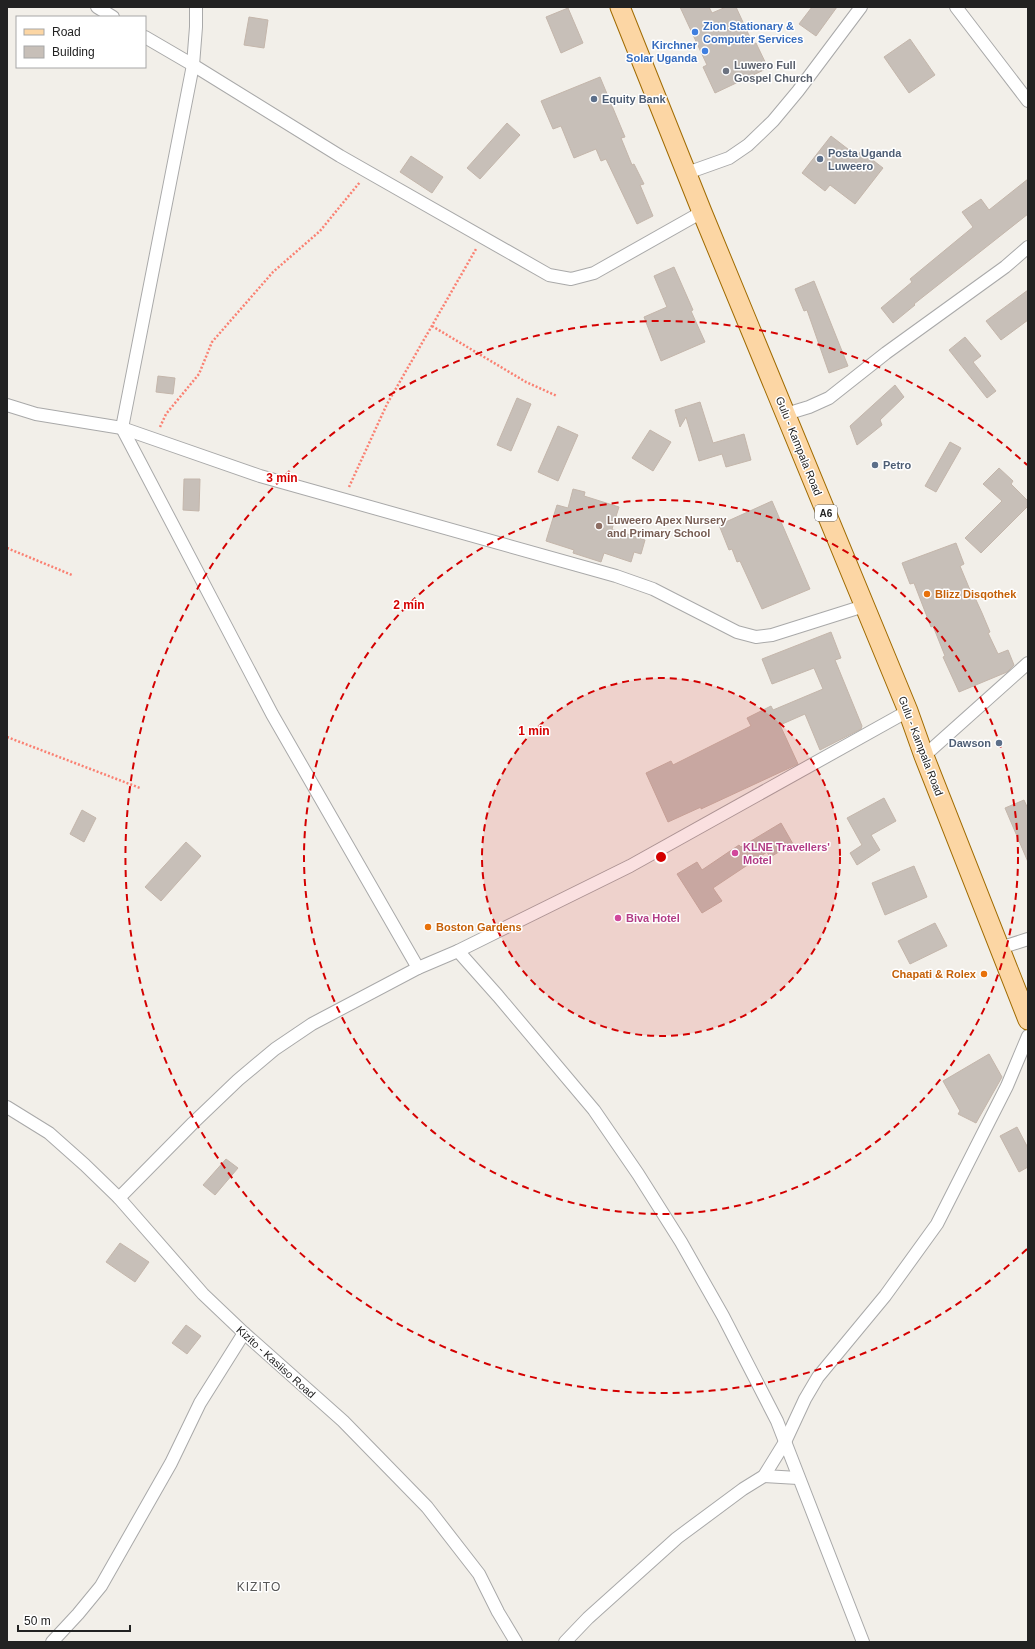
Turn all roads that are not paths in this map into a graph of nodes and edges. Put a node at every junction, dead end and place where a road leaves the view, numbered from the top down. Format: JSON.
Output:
{"nodes":[{"id":1,"x":97,"y":7,"type":"edge"},
{"id":2,"x":196,"y":7,"type":"edge"},
{"id":3,"x":620,"y":7,"type":"edge"},
{"id":4,"x":861,"y":7,"type":"edge"},
{"id":5,"x":956,"y":7,"type":"edge"},
{"id":6,"x":111,"y":16,"type":"edge"},
{"id":7,"x":146,"y":38,"type":"edge"},
{"id":8,"x":193,"y":65,"type":"junction"},
{"id":9,"x":1028,"y":101,"type":"edge"},
{"id":10,"x":687,"y":173,"type":"junction"},
{"id":11,"x":702,"y":212,"type":"junction"},
{"id":12,"x":1028,"y":246,"type":"edge"},
{"id":13,"x":7,"y":405,"type":"edge"},
{"id":14,"x":786,"y":414,"type":"junction"},
{"id":15,"x":122,"y":428,"type":"junction"},
{"id":16,"x":864,"y":606,"type":"junction"},
{"id":17,"x":1028,"y":663,"type":"edge"},
{"id":18,"x":908,"y":711,"type":"junction"},
{"id":19,"x":924,"y":756,"type":"junction"},
{"id":20,"x":1028,"y":939,"type":"edge"},
{"id":21,"x":1000,"y":948,"type":"junction"},
{"id":22,"x":458,"y":952,"type":"junction"},
{"id":23,"x":418,"y":968,"type":"junction"},
{"id":24,"x":1028,"y":1020,"type":"edge"},
{"id":25,"x":1028,"y":1036,"type":"edge"},
{"id":26,"x":7,"y":1107,"type":"edge"},
{"id":27,"x":119,"y":1198,"type":"junction"},
{"id":28,"x":244,"y":1333,"type":"junction"},
{"id":29,"x":785,"y":1442,"type":"junction"},
{"id":30,"x":764,"y":1476,"type":"junction"},
{"id":31,"x":798,"y":1478,"type":"junction"},
{"id":32,"x":52,"y":1642,"type":"edge"},
{"id":33,"x":516,"y":1642,"type":"edge"},
{"id":34,"x":565,"y":1642,"type":"edge"},
{"id":35,"x":863,"y":1642,"type":"edge"}],
"edges":[{"from":1,"to":6,"type":"street"},
{"from":2,"to":8,"type":"street"},
{"from":3,"to":10,"type":"main road","name":"Gulu - Kampala Road","number":"A6"},
{"from":4,"to":10,"type":"street"},
{"from":5,"to":9,"type":"street"},
{"from":7,"to":8,"type":"street"},
{"from":8,"to":11,"type":"street"},
{"from":8,"to":15,"type":"street"},
{"from":10,"to":11,"type":"main road","name":"Gulu - Kampala Road","number":"A6"},
{"from":11,"to":14,"type":"main road","name":"Gulu - Kampala Road","number":"A6"},
{"from":12,"to":14,"type":"street"},
{"from":13,"to":15,"type":"street"},
{"from":14,"to":16,"type":"main road","name":"Gulu - Kampala Road","number":"A6"},
{"from":15,"to":16,"type":"street"},
{"from":15,"to":23,"type":"street"},
{"from":16,"to":18,"type":"main road","name":"Gulu - Kampala Road","number":"A6"},
{"from":17,"to":19,"type":"street"},
{"from":18,"to":19,"type":"main road","name":"Gulu - Kampala Road","number":"A6"},
{"from":18,"to":22,"type":"street"},
{"from":19,"to":21,"type":"main road","name":"Gulu - Kampala Road","number":"A6"},
{"from":20,"to":21,"type":"street"},
{"from":21,"to":24,"type":"main road","name":"Gulu - Kampala Road","number":"A6"},
{"from":22,"to":23,"type":"street"},
{"from":22,"to":29,"type":"street"},
{"from":23,"to":27,"type":"street"},
{"from":25,"to":29,"type":"street"},
{"from":26,"to":27,"type":"street","name":"Kizito - Kasiiso Road"},
{"from":27,"to":28,"type":"street","name":"Kizito - Kasiiso Road"},
{"from":28,"to":32,"type":"street"},
{"from":28,"to":33,"type":"street","name":"Kizito - Kasiiso Road"},
{"from":29,"to":30,"type":"street"},
{"from":29,"to":31,"type":"street"},
{"from":30,"to":31,"type":"street"},
{"from":30,"to":34,"type":"street"},
{"from":31,"to":35,"type":"street"}]}
